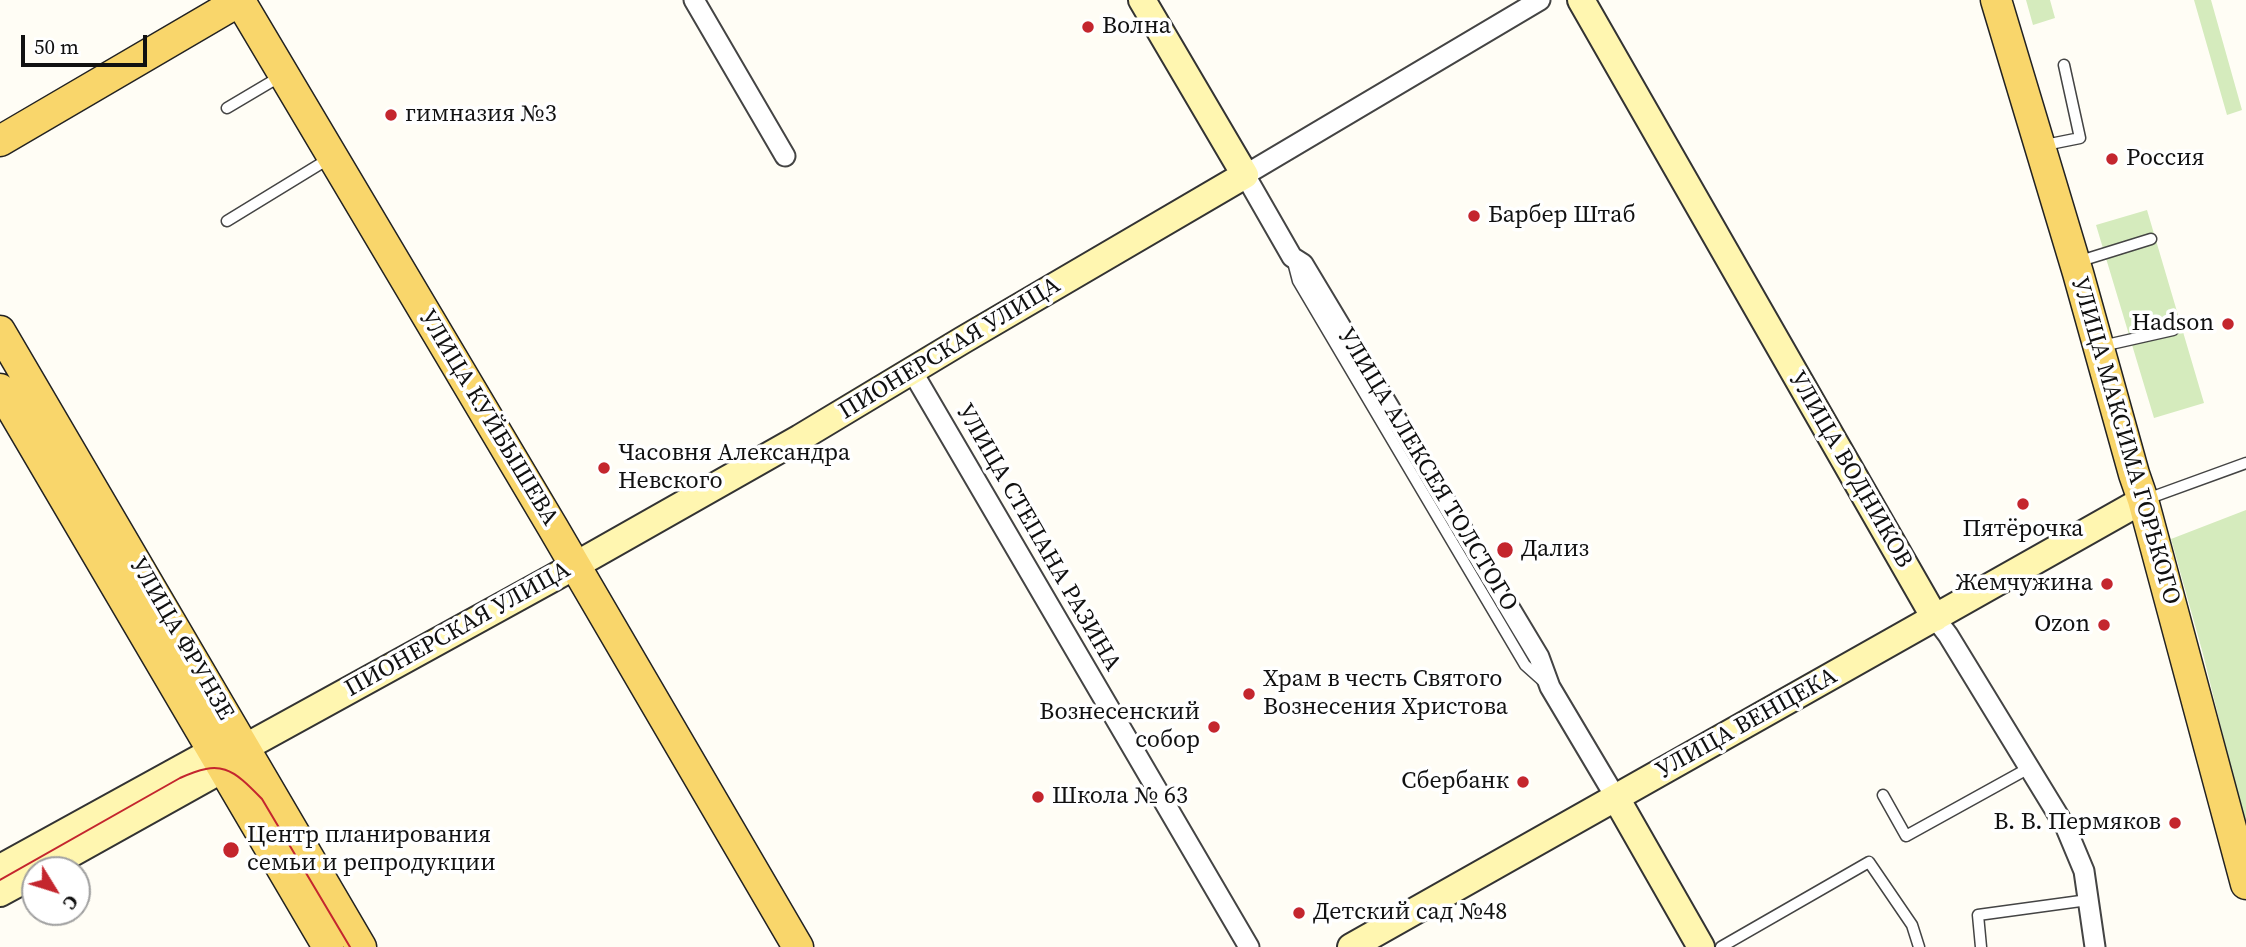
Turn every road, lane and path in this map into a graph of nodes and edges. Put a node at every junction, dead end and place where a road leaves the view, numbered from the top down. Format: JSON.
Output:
{"nodes":[{"id":1,"x":240,"y":0,"type":"edge"},
{"id":2,"x":694,"y":0,"type":"edge"},
{"id":3,"x":1142,"y":0,"type":"edge"},
{"id":4,"x":1540,"y":0,"type":"edge"},
{"id":5,"x":1581,"y":0,"type":"edge"},
{"id":6,"x":1996,"y":0,"type":"edge"},
{"id":7,"x":2064,"y":65,"type":"dead end"},
{"id":8,"x":284,"y":74,"type":"junction"},
{"id":9,"x":227,"y":107,"type":"dead end"},
{"id":10,"x":0,"y":141,"type":"edge"},
{"id":11,"x":2040,"y":146,"type":"junction"},
{"id":12,"x":333,"y":155,"type":"junction"},
{"id":13,"x":785,"y":156,"type":"dead end"},
{"id":14,"x":1245,"y":175,"type":"junction"},
{"id":15,"x":227,"y":221,"type":"dead end"},
{"id":16,"x":2151,"y":239,"type":"dead end"},
{"id":17,"x":2075,"y":262,"type":"junction"},
{"id":18,"x":2174,"y":330,"type":"dead end"},
{"id":19,"x":0,"y":331,"type":"edge"},
{"id":20,"x":2098,"y":347,"type":"junction"},
{"id":21,"x":912,"y":371,"type":"junction"},
{"id":22,"x":0,"y":389,"type":"edge"},
{"id":23,"x":2246,"y":463,"type":"edge"},
{"id":24,"x":2143,"y":500,"type":"junction"},
{"id":25,"x":575,"y":566,"type":"junction"},
{"id":26,"x":1935,"y":618,"type":"junction"},
{"id":27,"x":227,"y":756,"type":"junction"},
{"id":28,"x":2029,"y":768,"type":"junction"},
{"id":29,"x":1883,"y":795,"type":"dead end"},
{"id":30,"x":1616,"y":798,"type":"junction"},
{"id":31,"x":65,"y":856,"type":"edge"},
{"id":32,"x":0,"y":868,"type":"edge"},
{"id":33,"x":21,"y":882,"type":"edge"},
{"id":34,"x":2246,"y":884,"type":"edge"},
{"id":35,"x":0,"y":893,"type":"edge"},
{"id":36,"x":2088,"y":900,"type":"junction"},
{"id":37,"x":328,"y":947,"type":"edge"},
{"id":38,"x":361,"y":947,"type":"edge"},
{"id":39,"x":798,"y":947,"type":"edge"},
{"id":40,"x":1249,"y":947,"type":"edge"},
{"id":41,"x":1351,"y":947,"type":"edge"},
{"id":42,"x":1701,"y":947,"type":"edge"},
{"id":43,"x":1721,"y":947,"type":"edge"},
{"id":44,"x":1919,"y":947,"type":"edge"},
{"id":45,"x":1981,"y":947,"type":"edge"},
{"id":46,"x":2095,"y":947,"type":"edge"}],
"edges":[{"from":1,"to":8,"type":"main road","name":"УЛИЦА КУЙБЫШЕВА"},
{"from":1,"to":10,"type":"main road"},
{"from":2,"to":13,"type":"street"},
{"from":3,"to":14,"type":"main road","name":"УЛИЦА АЛЕКСЕЯ ТОЛСТОГО"},
{"from":4,"to":14,"type":"street","name":"ПИОНЕРСКАЯ УЛИЦА"},
{"from":5,"to":26,"type":"main road","name":"УЛИЦА ВОДНИКОВ"},
{"from":6,"to":11,"type":"main road","name":"УЛИЦА МАКСИМА ГОРЬКОГО"},
{"from":7,"to":11,"type":"lane"},
{"from":8,"to":9,"type":"lane"},
{"from":8,"to":12,"type":"main road","name":"УЛИЦА КУЙБЫШЕВА"},
{"from":11,"to":17,"type":"main road","name":"УЛИЦА МАКСИМА ГОРЬКОГО"},
{"from":12,"to":15,"type":"lane"},
{"from":12,"to":25,"type":"main road","name":"УЛИЦА КУЙБЫШЕВА"},
{"from":14,"to":21,"type":"main road","name":"ПИОНЕРСКАЯ УЛИЦА"},
{"from":14,"to":30,"type":"street","name":"УЛИЦА АЛЕКСЕЯ ТОЛСТОГО"},
{"from":16,"to":17,"type":"lane"},
{"from":17,"to":20,"type":"main road","name":"УЛИЦА МАКСИМА ГОРЬКОГО"},
{"from":18,"to":20,"type":"lane"},
{"from":19,"to":27,"type":"main road","name":"УЛИЦА ФРУНЗЕ"},
{"from":20,"to":24,"type":"main road","name":"УЛИЦА МАКСИМА ГОРЬКОГО"},
{"from":21,"to":25,"type":"main road","name":"ПИОНЕРСКАЯ УЛИЦА"},
{"from":21,"to":40,"type":"street","name":"УЛИЦА СТЕПАНА РАЗИНА"},
{"from":22,"to":27,"type":"main road","name":"УЛИЦА ФРУНЗЕ"},
{"from":23,"to":24,"type":"lane"},
{"from":24,"to":26,"type":"main road","name":"УЛИЦА ВЕНЦЕКА"},
{"from":24,"to":34,"type":"main road","name":"УЛИЦА МАКСИМА ГОРЬКОГО"},
{"from":25,"to":27,"type":"main road","name":"ПИОНЕРСКАЯ УЛИЦА"},
{"from":25,"to":39,"type":"main road","name":"УЛИЦА КУЙБЫШЕВА"},
{"from":26,"to":28,"type":"street","name":"УЛИЦА ВОДНИКОВ"},
{"from":26,"to":30,"type":"main road","name":"УЛИЦА ВЕНЦЕКА"},
{"from":27,"to":31,"type":"main road","name":"ПИОНЕРСКАЯ УЛИЦА"},
{"from":27,"to":32,"type":"main road","name":"ПИОНЕРСКАЯ УЛИЦА"},
{"from":27,"to":37,"type":"main road","name":"УЛИЦА ФРУНЗЕ"},
{"from":27,"to":38,"type":"main road","name":"УЛИЦА ФРУНЗЕ"},
{"from":28,"to":29,"type":"lane"},
{"from":28,"to":36,"type":"street","name":"УЛИЦА ВОДНИКОВ"},
{"from":30,"to":41,"type":"main road","name":"УЛИЦА ВЕНЦЕКА"},
{"from":30,"to":42,"type":"main road","name":"УЛИЦА АЛЕКСЕЯ ТОЛСТОГО"},
{"from":33,"to":35,"type":"main road"},
{"from":36,"to":45,"type":"lane"},
{"from":36,"to":46,"type":"street","name":"УЛИЦА ВОДНИКОВ"},
{"from":43,"to":44,"type":"lane"}]}
